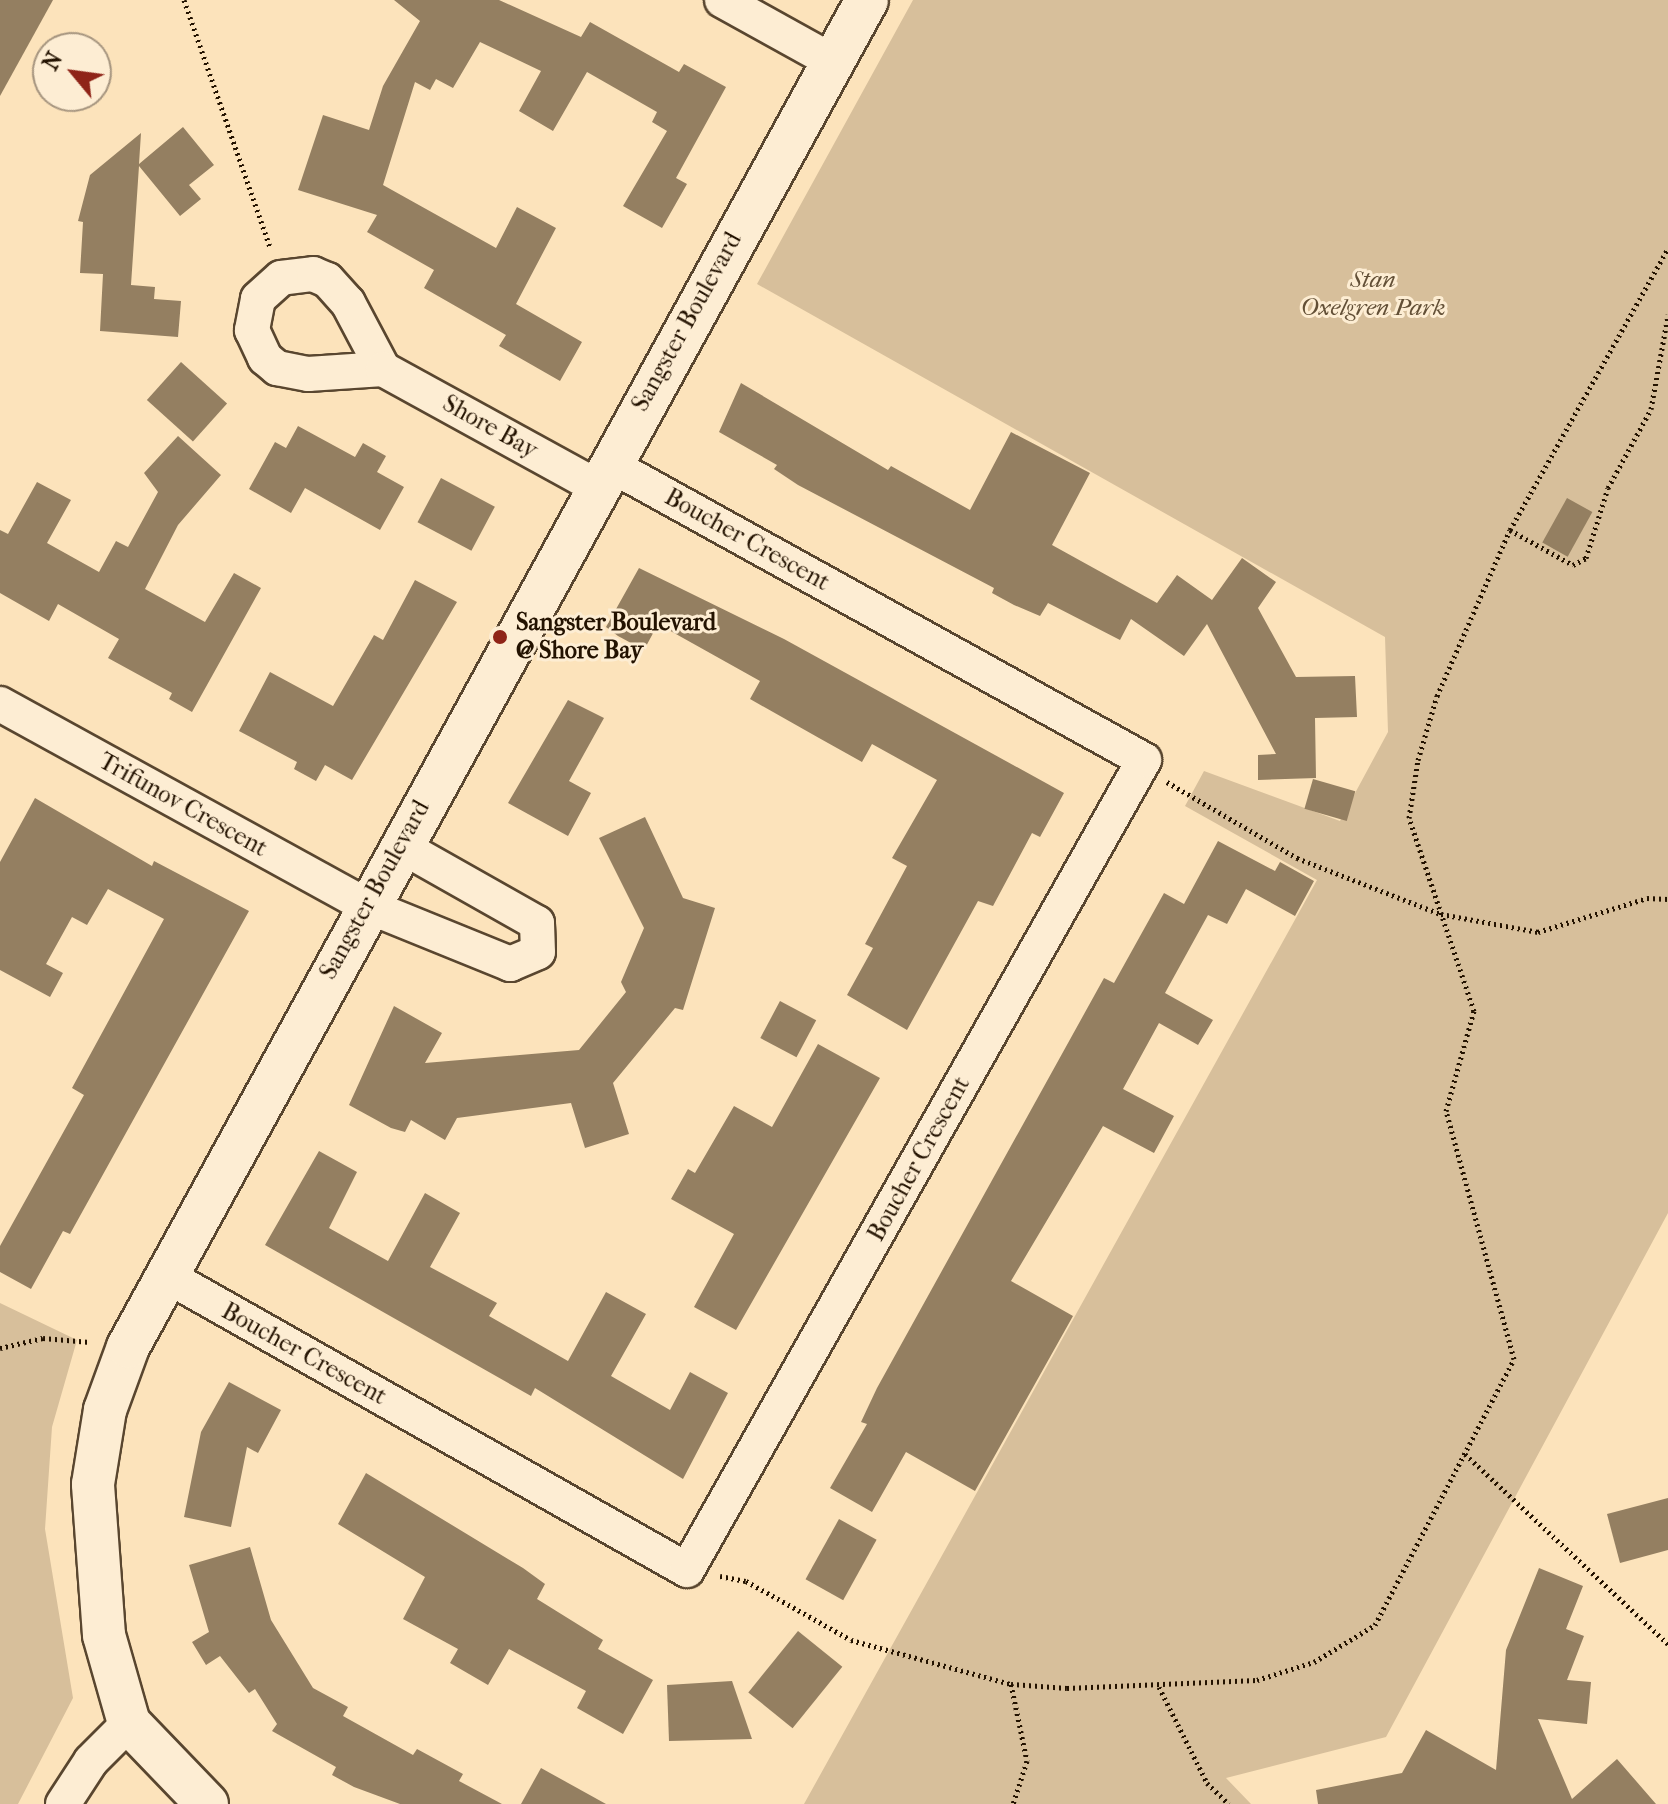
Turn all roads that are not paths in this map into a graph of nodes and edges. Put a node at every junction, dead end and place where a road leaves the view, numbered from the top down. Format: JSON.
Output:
{"nodes":[{"id":1,"x":722,"y":0,"type":"edge"},
{"id":2,"x":867,"y":0,"type":"edge"},
{"id":3,"x":832,"y":61,"type":"junction"},
{"id":4,"x":383,"y":369,"type":"junction"},
{"id":5,"x":602,"y":475,"type":"junction"},
{"id":6,"x":0,"y":704,"type":"edge"},
{"id":7,"x":401,"y":846,"type":"junction"},
{"id":8,"x":365,"y":905,"type":"junction"},
{"id":9,"x":167,"y":1276,"type":"junction"},
{"id":10,"x":129,"y":1723,"type":"junction"},
{"id":11,"x":63,"y":1804,"type":"edge"},
{"id":12,"x":207,"y":1804,"type":"edge"}],
"edges":[{"from":1,"to":3,"type":"street"},
{"from":2,"to":3,"type":"street","name":"Sangster Boulevard"},
{"from":3,"to":5,"type":"street","name":"Sangster Boulevard"},
{"from":4,"to":4,"type":"street"},
{"from":4,"to":5,"type":"street","name":"Shore Bay"},
{"from":5,"to":7,"type":"street","name":"Sangster Boulevard"},
{"from":5,"to":9,"type":"street","name":"Boucher Crescent"},
{"from":6,"to":8,"type":"street","name":"Trifunov Crescent"},
{"from":7,"to":8,"type":"street","name":"Sangster Boulevard"},
{"from":7,"to":8,"type":"street","name":"Trifunov Crescent"},
{"from":8,"to":9,"type":"street","name":"Sangster Boulevard"},
{"from":9,"to":10,"type":"street","name":"Sangster Boulevard"},
{"from":10,"to":11,"type":"street"},
{"from":10,"to":12,"type":"street","name":"Sangster Boulevard"}]}
